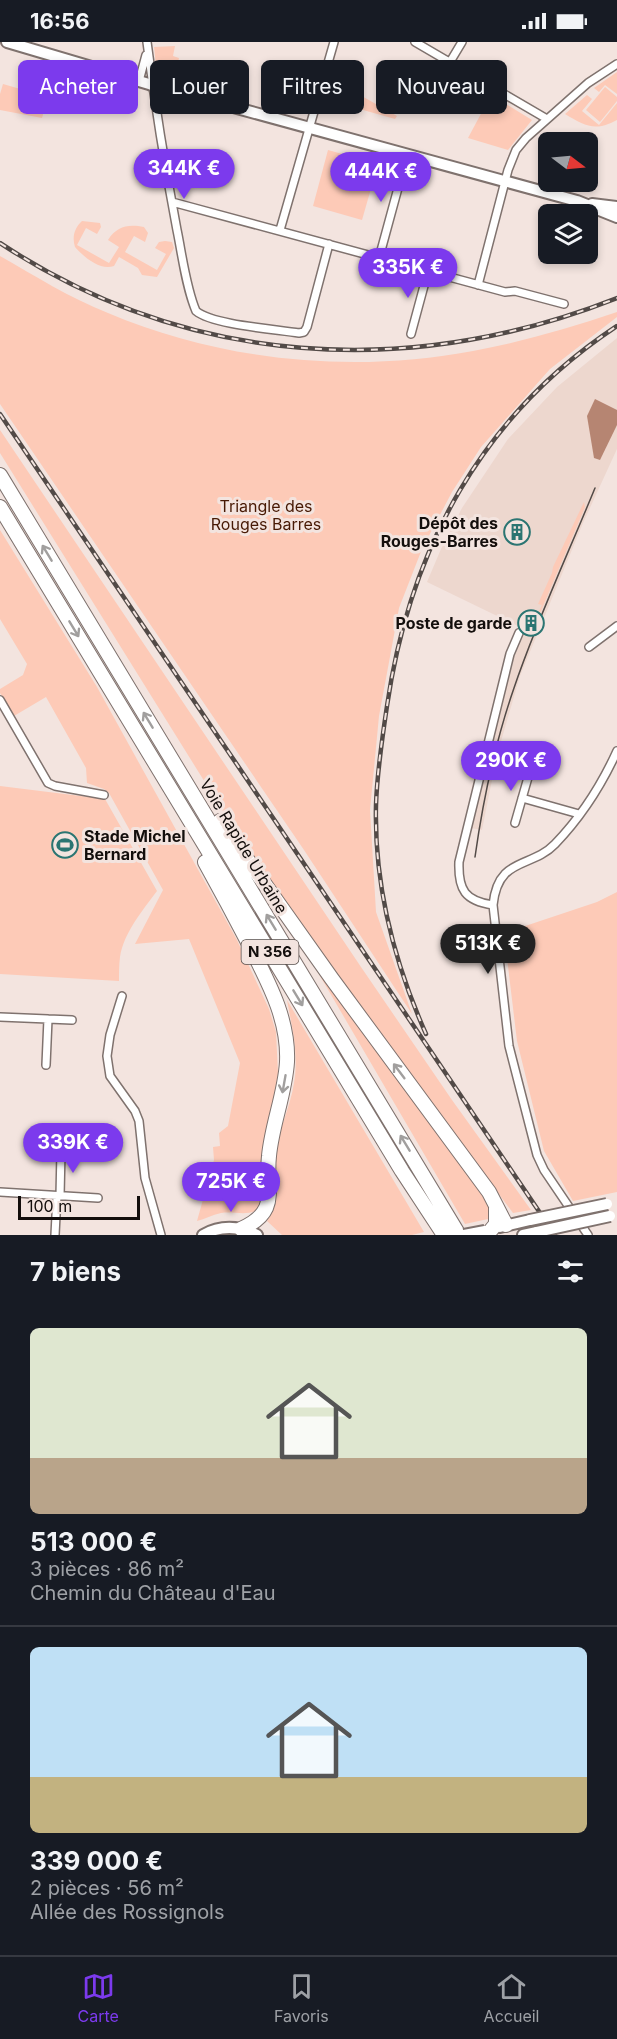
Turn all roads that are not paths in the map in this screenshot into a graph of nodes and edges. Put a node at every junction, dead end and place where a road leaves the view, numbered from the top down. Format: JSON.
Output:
{"nodes":[{"id":1,"x":8,"y":42,"type":"edge"},
{"id":2,"x":147,"y":42,"type":"edge"},
{"id":3,"x":334,"y":42,"type":"edge"},
{"id":4,"x":416,"y":42,"type":"edge"},
{"id":5,"x":462,"y":42,"type":"edge"},
{"id":6,"x":447,"y":60,"type":"edge"},
{"id":7,"x":451,"y":60,"type":"edge"},
{"id":8,"x":150,"y":64,"type":"edge"},
{"id":9,"x":617,"y":64,"type":"edge"},
{"id":10,"x":139,"y":81,"type":"junction"},
{"id":11,"x":150,"y":84,"type":"edge"},
{"id":12,"x":507,"y":95,"type":"edge"},
{"id":13,"x":249,"y":112,"type":"edge"},
{"id":14,"x":156,"y":114,"type":"edge"},
{"id":15,"x":548,"y":118,"type":"junction"},
{"id":16,"x":308,"y":128,"type":"junction"},
{"id":17,"x":407,"y":155,"type":"junction"},
{"id":18,"x":505,"y":182,"type":"junction"},
{"id":19,"x":577,"y":201,"type":"junction"},
{"id":20,"x":172,"y":202,"type":"junction"},
{"id":21,"x":617,"y":207,"type":"edge"},
{"id":22,"x":617,"y":217,"type":"edge"},
{"id":23,"x":280,"y":230,"type":"junction"},
{"id":24,"x":329,"y":244,"type":"junction"},
{"id":25,"x":379,"y":258,"type":"junction"},
{"id":26,"x":428,"y":271,"type":"junction"},
{"id":27,"x":478,"y":285,"type":"junction"},
{"id":28,"x":564,"y":304,"type":"dead end"},
{"id":29,"x":411,"y":334,"type":"dead end"},
{"id":30,"x":0,"y":475,"type":"edge"},
{"id":31,"x":0,"y":507,"type":"edge"},
{"id":32,"x":617,"y":626,"type":"edge"},
{"id":33,"x":519,"y":633,"type":"dead end"},
{"id":34,"x":589,"y":647,"type":"dead end"},
{"id":35,"x":0,"y":700,"type":"edge"},
{"id":36,"x":137,"y":733,"type":"junction"},
{"id":37,"x":165,"y":747,"type":"junction"},
{"id":38,"x":617,"y":753,"type":"edge"},
{"id":39,"x":531,"y":766,"type":"dead end"},
{"id":40,"x":105,"y":795,"type":"dead end"},
{"id":41,"x":522,"y":798,"type":"junction"},
{"id":42,"x":579,"y":814,"type":"junction"},
{"id":43,"x":515,"y":823,"type":"dead end"},
{"id":44,"x":493,"y":905,"type":"junction"},
{"id":45,"x":122,"y":996,"type":"dead end"},
{"id":46,"x":0,"y":1017,"type":"edge"},
{"id":47,"x":48,"y":1019,"type":"junction"},
{"id":48,"x":72,"y":1020,"type":"dead end"},
{"id":49,"x":46,"y":1065,"type":"dead end"},
{"id":50,"x":61,"y":1151,"type":"dead end"},
{"id":51,"x":402,"y":1171,"type":"junction"},
{"id":52,"x":0,"y":1192,"type":"edge"},
{"id":53,"x":435,"y":1193,"type":"junction"},
{"id":54,"x":58,"y":1196,"type":"junction"},
{"id":55,"x":98,"y":1198,"type":"dead end"},
{"id":56,"x":613,"y":1209,"type":"edge"},
{"id":57,"x":241,"y":1229,"type":"junction"},
{"id":58,"x":495,"y":1231,"type":"edge"},
{"id":59,"x":531,"y":1231,"type":"edge"},
{"id":60,"x":162,"y":1233,"type":"edge"},
{"id":61,"x":587,"y":1233,"type":"edge"},
{"id":62,"x":55,"y":1235,"type":"edge"},
{"id":63,"x":203,"y":1235,"type":"edge"},
{"id":64,"x":257,"y":1235,"type":"edge"},
{"id":65,"x":435,"y":1235,"type":"edge"},
{"id":66,"x":444,"y":1235,"type":"edge"},
{"id":67,"x":459,"y":1235,"type":"edge"},
{"id":68,"x":465,"y":1235,"type":"edge"}],
"edges":[{"from":1,"to":10,"type":"street"},
{"from":2,"to":8,"type":"street"},
{"from":2,"to":10,"type":"street"},
{"from":3,"to":16,"type":"street"},
{"from":4,"to":6,"type":"street"},
{"from":5,"to":7,"type":"street"},
{"from":9,"to":15,"type":"street"},
{"from":10,"to":11,"type":"street"},
{"from":12,"to":15,"type":"street"},
{"from":13,"to":16,"type":"street"},
{"from":14,"to":20,"type":"street"},
{"from":15,"to":18,"type":"street"},
{"from":16,"to":17,"type":"street"},
{"from":16,"to":23,"type":"street"},
{"from":17,"to":18,"type":"street"},
{"from":17,"to":25,"type":"street"},
{"from":18,"to":19,"type":"street"},
{"from":18,"to":27,"type":"street"},
{"from":19,"to":21,"type":"street"},
{"from":19,"to":22,"type":"street"},
{"from":20,"to":23,"type":"street"},
{"from":20,"to":24,"type":"street"},
{"from":23,"to":24,"type":"street"},
{"from":24,"to":25,"type":"street"},
{"from":25,"to":26,"type":"street"},
{"from":26,"to":27,"type":"street"},
{"from":26,"to":29,"type":"street"},
{"from":27,"to":28,"type":"street"},
{"from":37,"to":30,"type":"highway","name":"Voie Rapide Urbaine","number":"N 356","one_way":true},
{"from":31,"to":36,"type":"highway","name":"Voie Rapide Urbaine","number":"N 356","one_way":true},
{"from":32,"to":34,"type":"street"},
{"from":33,"to":44,"type":"street"},
{"from":35,"to":40,"type":"street"},
{"from":36,"to":51,"type":"highway","name":"Voie Rapide Urbaine","number":"N 356","one_way":true},
{"from":36,"to":57,"type":"highway","one_way":true},
{"from":53,"to":37,"type":"highway","name":"Voie Rapide Urbaine","number":"N 356","one_way":true},
{"from":58,"to":37,"type":"highway","one_way":true},
{"from":38,"to":42,"type":"street"},
{"from":39,"to":41,"type":"street"},
{"from":41,"to":42,"type":"street"},
{"from":41,"to":43,"type":"street"},
{"from":42,"to":44,"type":"street"},
{"from":44,"to":61,"type":"street"},
{"from":45,"to":60,"type":"street"},
{"from":46,"to":47,"type":"street"},
{"from":47,"to":48,"type":"street"},
{"from":47,"to":49,"type":"street"},
{"from":50,"to":54,"type":"street"},
{"from":51,"to":65,"type":"highway"},
{"from":51,"to":66,"type":"highway","name":"Voie Rapide Urbaine","number":"N 356"},
{"from":52,"to":54,"type":"street"},
{"from":53,"to":67,"type":"highway","name":"Voie Rapide Urbaine","number":"N 356"},
{"from":53,"to":68,"type":"highway"},
{"from":54,"to":55,"type":"street"},
{"from":54,"to":62,"type":"street"},
{"from":56,"to":59,"type":"street","bridge":true},
{"from":57,"to":63,"type":"street"},
{"from":57,"to":64,"type":"street"},
{"from":58,"to":59,"type":"street"},
{"from":58,"to":68,"type":"street","bridge":true}]}
